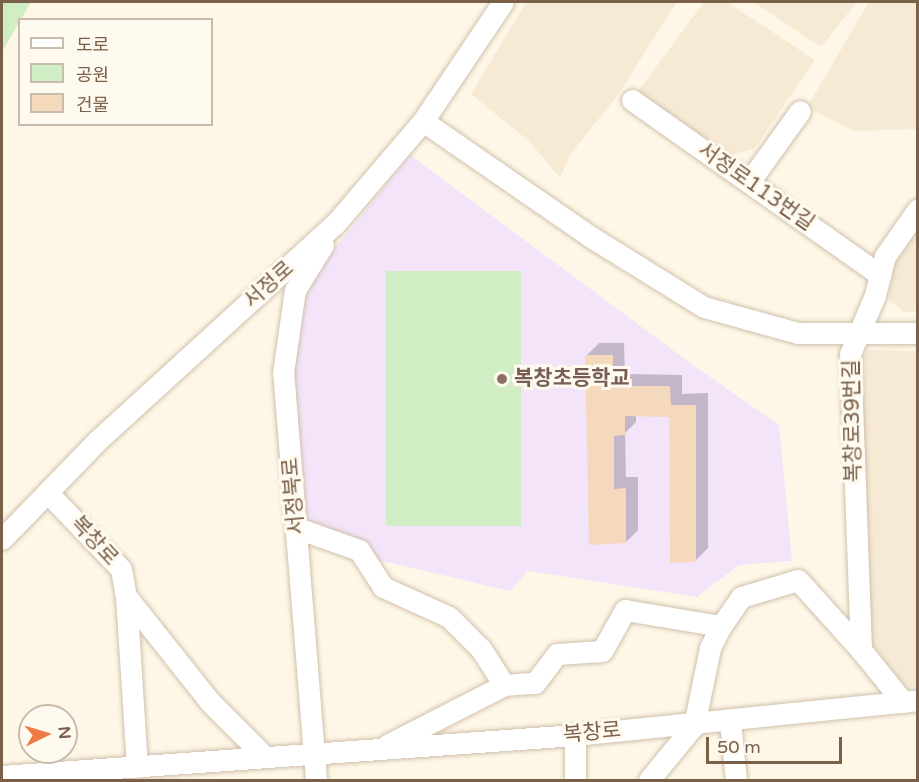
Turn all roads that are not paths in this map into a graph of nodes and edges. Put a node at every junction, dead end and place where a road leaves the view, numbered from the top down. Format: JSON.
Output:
{"nodes":[{"id":1,"x":503,"y":2,"type":"edge"},
{"id":2,"x":632,"y":100,"type":"dead end"},
{"id":3,"x":800,"y":111,"type":"dead end"},
{"id":4,"x":423,"y":121,"type":"junction"},
{"id":5,"x":749,"y":182,"type":"junction"},
{"id":6,"x":918,"y":209,"type":"edge"},
{"id":7,"x":335,"y":224,"type":"junction"},
{"id":8,"x":880,"y":275,"type":"junction"},
{"id":9,"x":860,"y":332,"type":"junction"},
{"id":10,"x":918,"y":333,"type":"edge"},
{"id":11,"x":48,"y":493,"type":"junction"},
{"id":12,"x":297,"y":528,"type":"junction"},
{"id":13,"x":2,"y":539,"type":"edge"},
{"id":14,"x":126,"y":596,"type":"junction"},
{"id":15,"x":722,"y":626,"type":"junction"},
{"id":16,"x":861,"y":650,"type":"junction"},
{"id":17,"x":504,"y":685,"type":"junction"},
{"id":18,"x":910,"y":701,"type":"edge"},
{"id":19,"x":730,"y":722,"type":"junction"},
{"id":20,"x":694,"y":725,"type":"junction"},
{"id":21,"x":575,"y":735,"type":"junction"},
{"id":22,"x":378,"y":750,"type":"junction"},
{"id":23,"x":314,"y":752,"type":"junction"},
{"id":24,"x":265,"y":757,"type":"junction"},
{"id":25,"x":137,"y":767,"type":"junction"},
{"id":26,"x":2,"y":776,"type":"edge"},
{"id":27,"x":316,"y":780,"type":"edge"},
{"id":28,"x":575,"y":780,"type":"edge"},
{"id":29,"x":649,"y":780,"type":"edge"},
{"id":30,"x":736,"y":780,"type":"edge"}],
"edges":[{"from":1,"to":4,"type":"street","name":"서정로"},
{"from":2,"to":5,"type":"street","name":"서정로113번길"},
{"from":3,"to":5,"type":"street"},
{"from":4,"to":7,"type":"street","name":"서정로"},
{"from":4,"to":9,"type":"street"},
{"from":5,"to":8,"type":"street","name":"서정로113번길"},
{"from":6,"to":8,"type":"street","name":"복창로39번길"},
{"from":7,"to":11,"type":"street","name":"서정로"},
{"from":7,"to":12,"type":"street","name":"서정북로"},
{"from":8,"to":9,"type":"street","name":"복창로39번길"},
{"from":9,"to":10,"type":"street"},
{"from":9,"to":16,"type":"street","name":"복창로39번길"},
{"from":11,"to":13,"type":"street","name":"서정로"},
{"from":11,"to":14,"type":"street","name":"복창로"},
{"from":12,"to":17,"type":"street"},
{"from":12,"to":23,"type":"street","name":"서정북로"},
{"from":14,"to":24,"type":"street","name":"복창로"},
{"from":14,"to":25,"type":"street","name":"복창로"},
{"from":15,"to":16,"type":"street"},
{"from":15,"to":17,"type":"street"},
{"from":15,"to":20,"type":"street"},
{"from":16,"to":18,"type":"street"},
{"from":17,"to":22,"type":"street"},
{"from":18,"to":19,"type":"street","name":"복창로"},
{"from":19,"to":20,"type":"street","name":"복창로"},
{"from":19,"to":30,"type":"street"},
{"from":20,"to":21,"type":"street","name":"복창로"},
{"from":20,"to":29,"type":"street"},
{"from":21,"to":22,"type":"street","name":"복창로"},
{"from":21,"to":28,"type":"street"},
{"from":22,"to":23,"type":"street","name":"복창로"},
{"from":23,"to":24,"type":"street","name":"복창로"},
{"from":23,"to":27,"type":"street","name":"서정북로"},
{"from":24,"to":25,"type":"street","name":"복창로"},
{"from":25,"to":26,"type":"street","name":"복창로"}]}
